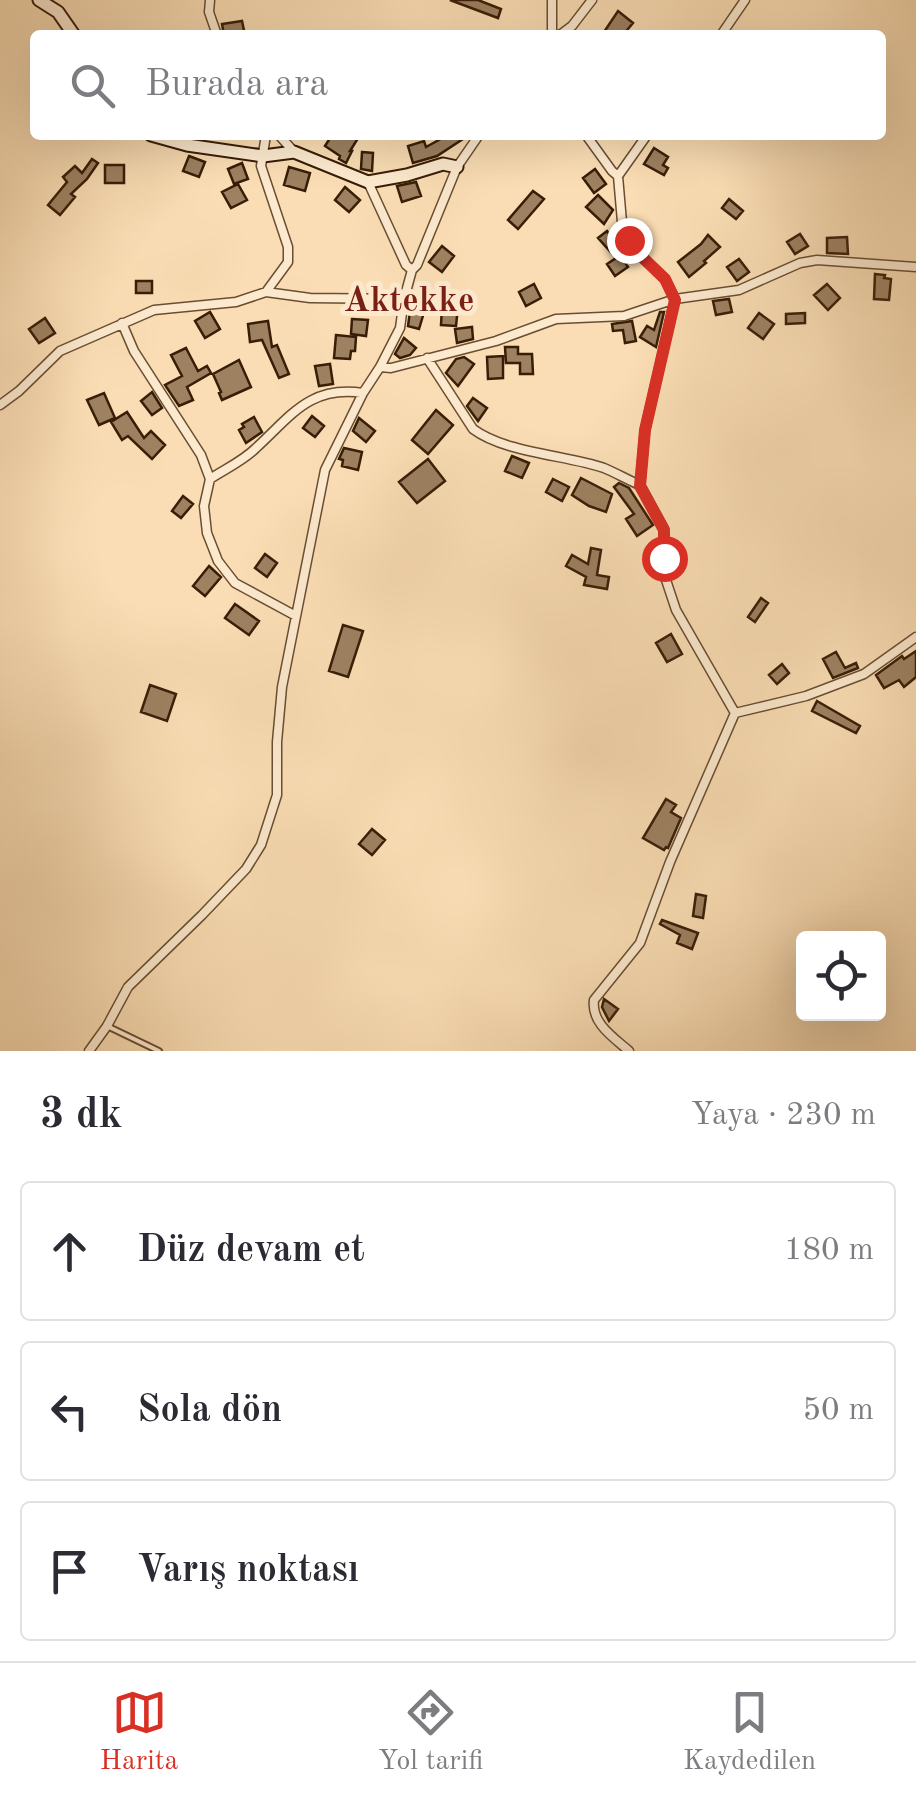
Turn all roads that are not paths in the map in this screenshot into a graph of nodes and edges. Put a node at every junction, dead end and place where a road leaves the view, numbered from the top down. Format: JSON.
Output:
{"nodes":[{"id":1,"x":40,"y":0,"type":"edge"},
{"id":2,"x":210,"y":0,"type":"edge"},
{"id":3,"x":552,"y":0,"type":"edge"},
{"id":4,"x":592,"y":0,"type":"edge"},
{"id":5,"x":745,"y":0,"type":"edge"},
{"id":6,"x":71,"y":30,"type":"edge"},
{"id":7,"x":215,"y":30,"type":"edge"},
{"id":8,"x":552,"y":30,"type":"edge"},
{"id":9,"x":565,"y":30,"type":"edge"},
{"id":10,"x":724,"y":30,"type":"edge"},
{"id":11,"x":169,"y":140,"type":"edge"},
{"id":12,"x":265,"y":140,"type":"edge"},
{"id":13,"x":284,"y":140,"type":"edge"},
{"id":14,"x":475,"y":140,"type":"edge"},
{"id":15,"x":590,"y":140,"type":"edge"},
{"id":16,"x":643,"y":140,"type":"edge"},
{"id":17,"x":294,"y":152,"type":"junction"},
{"id":18,"x":262,"y":156,"type":"junction"},
{"id":19,"x":457,"y":166,"type":"junction"},
{"id":20,"x":618,"y":176,"type":"junction"},
{"id":21,"x":368,"y":182,"type":"junction"},
{"id":22,"x":916,"y":268,"type":"edge"},
{"id":23,"x":412,"y":270,"type":"junction"},
{"id":24,"x":266,"y":292,"type":"junction"},
{"id":25,"x":404,"y":300,"type":"junction"},
{"id":26,"x":675,"y":300,"type":"junction"},
{"id":27,"x":122,"y":323,"type":"junction"},
{"id":28,"x":427,"y":358,"type":"junction"},
{"id":29,"x":380,"y":367,"type":"junction"},
{"id":30,"x":362,"y":393,"type":"junction"},
{"id":31,"x":0,"y":405,"type":"edge"},
{"id":32,"x":210,"y":479,"type":"junction"},
{"id":33,"x":640,"y":486,"type":"junction"},
{"id":34,"x":296,"y":616,"type":"junction"},
{"id":35,"x":916,"y":638,"type":"edge"},
{"id":36,"x":735,"y":713,"type":"junction"},
{"id":37,"x":107,"y":1026,"type":"junction"},
{"id":38,"x":90,"y":1051,"type":"edge"},
{"id":39,"x":159,"y":1051,"type":"edge"},
{"id":40,"x":629,"y":1051,"type":"edge"}],
"edges":[{"from":1,"to":6,"type":"street"},
{"from":2,"to":7,"type":"street"},
{"from":3,"to":8,"type":"street"},
{"from":4,"to":9,"type":"street"},
{"from":5,"to":10,"type":"street"},
{"from":11,"to":18,"type":"street"},
{"from":12,"to":18,"type":"street"},
{"from":13,"to":17,"type":"street"},
{"from":14,"to":19,"type":"street"},
{"from":15,"to":20,"type":"street"},
{"from":16,"to":20,"type":"street"},
{"from":17,"to":18,"type":"street"},
{"from":17,"to":21,"type":"street"},
{"from":18,"to":24,"type":"street"},
{"from":19,"to":21,"type":"street"},
{"from":19,"to":23,"type":"street"},
{"from":20,"to":26,"type":"street"},
{"from":21,"to":23,"type":"street"},
{"from":22,"to":26,"type":"street"},
{"from":23,"to":25,"type":"street"},
{"from":24,"to":25,"type":"street"},
{"from":24,"to":27,"type":"street"},
{"from":25,"to":29,"type":"street"},
{"from":26,"to":28,"type":"street"},
{"from":26,"to":33,"type":"street"},
{"from":27,"to":31,"type":"street"},
{"from":27,"to":32,"type":"street"},
{"from":28,"to":29,"type":"street"},
{"from":28,"to":33,"type":"street"},
{"from":29,"to":30,"type":"street"},
{"from":30,"to":32,"type":"street"},
{"from":30,"to":34,"type":"street"},
{"from":32,"to":34,"type":"street"},
{"from":33,"to":36,"type":"street"},
{"from":34,"to":37,"type":"street"},
{"from":35,"to":36,"type":"street"},
{"from":36,"to":40,"type":"street"},
{"from":37,"to":38,"type":"street"},
{"from":37,"to":39,"type":"lane"}]}
